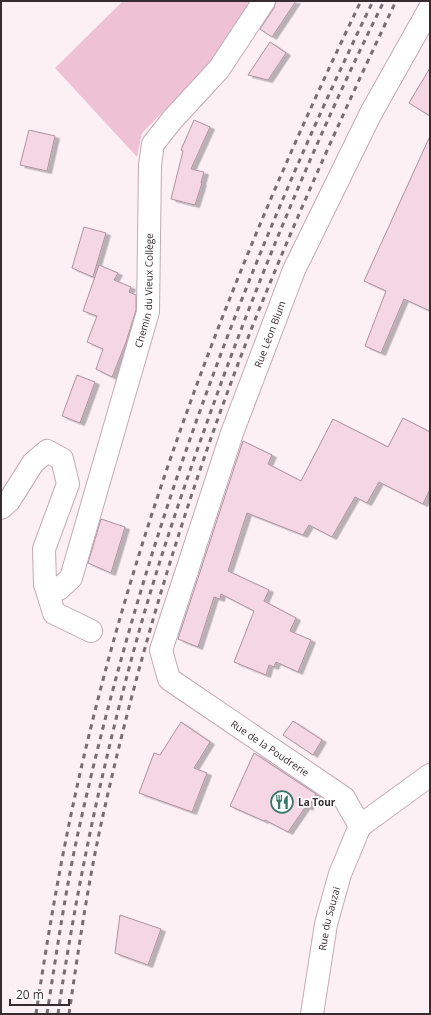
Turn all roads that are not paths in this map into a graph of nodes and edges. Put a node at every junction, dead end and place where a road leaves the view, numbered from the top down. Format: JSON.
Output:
{"nodes":[{"id":1,"x":264,"y":1,"type":"edge"},
{"id":2,"x":430,"y":8,"type":"edge"},
{"id":3,"x":1,"y":508,"type":"edge"},
{"id":4,"x":45,"y":584,"type":"junction"},
{"id":5,"x":91,"y":631,"type":"dead end"},
{"id":6,"x":169,"y":679,"type":"joint"},
{"id":7,"x":430,"y":775,"type":"edge"},
{"id":8,"x":360,"y":826,"type":"junction"},
{"id":9,"x":312,"y":1014,"type":"edge"}],
"edges":[{"from":1,"to":4,"type":"street","name":"Chemin du Vieux Collège"},
{"from":2,"to":6,"type":"street","name":"Rue Léon Blum"},
{"from":3,"to":4,"type":"street"},
{"from":4,"to":5,"type":"street"},
{"from":6,"to":8,"type":"street","name":"Rue de la Poudrerie"},
{"from":7,"to":8,"type":"street"},
{"from":8,"to":9,"type":"street","name":"Rue du Sauzai"}]}
